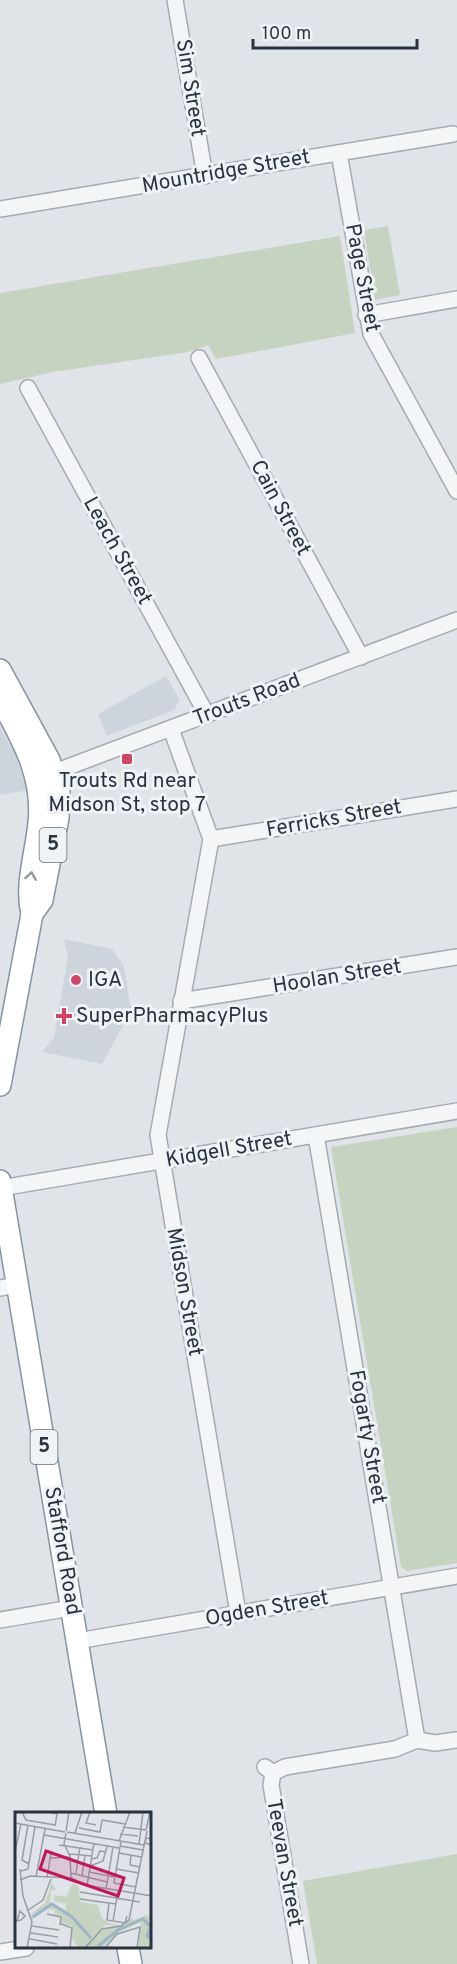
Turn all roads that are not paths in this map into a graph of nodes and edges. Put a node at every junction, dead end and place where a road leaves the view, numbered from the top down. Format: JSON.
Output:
{"nodes":[{"id":1,"x":175,"y":0,"type":"edge"},
{"id":2,"x":453,"y":134,"type":"dead end"},
{"id":3,"x":339,"y":153,"type":"junction"},
{"id":4,"x":205,"y":176,"type":"junction"},
{"id":5,"x":0,"y":209,"type":"edge"},
{"id":6,"x":457,"y":299,"type":"edge"},
{"id":7,"x":366,"y":315,"type":"junction"},
{"id":8,"x":199,"y":358,"type":"dead end"},
{"id":9,"x":28,"y":388,"type":"dead end"},
{"id":10,"x":457,"y":491,"type":"edge"},
{"id":11,"x":457,"y":620,"type":"edge"},
{"id":12,"x":361,"y":657,"type":"junction"},
{"id":13,"x":0,"y":670,"type":"edge"},
{"id":14,"x":0,"y":698,"type":"edge"},
{"id":15,"x":207,"y":715,"type":"junction"},
{"id":16,"x":171,"y":729,"type":"junction"},
{"id":17,"x":46,"y":775,"type":"junction"},
{"id":18,"x":457,"y":799,"type":"edge"},
{"id":19,"x":211,"y":839,"type":"junction"},
{"id":20,"x":457,"y":957,"type":"edge"},
{"id":21,"x":181,"y":1001,"type":"junction"},
{"id":22,"x":5,"y":1034,"type":"edge"},
{"id":23,"x":0,"y":1085,"type":"edge"},
{"id":24,"x":457,"y":1112,"type":"edge"},
{"id":25,"x":316,"y":1135,"type":"junction"},
{"id":26,"x":162,"y":1161,"type":"junction"},
{"id":27,"x":1,"y":1185,"type":"edge"},
{"id":28,"x":8,"y":1286,"type":"edge"},
{"id":29,"x":457,"y":1576,"type":"edge"},
{"id":30,"x":392,"y":1588,"type":"junction"},
{"id":31,"x":71,"y":1608,"type":"junction"},
{"id":32,"x":238,"y":1613,"type":"junction"},
{"id":33,"x":0,"y":1620,"type":"edge"},
{"id":34,"x":77,"y":1641,"type":"junction"},
{"id":35,"x":417,"y":1740,"type":"junction"},
{"id":36,"x":457,"y":1740,"type":"edge"},
{"id":37,"x":106,"y":1812,"type":"edge"},
{"id":38,"x":16,"y":1949,"type":"edge"},
{"id":39,"x":128,"y":1949,"type":"edge"},
{"id":40,"x":0,"y":1952,"type":"edge"},
{"id":41,"x":131,"y":1964,"type":"edge"},
{"id":42,"x":301,"y":1964,"type":"edge"}],
"edges":[{"from":1,"to":4,"type":"street","name":"Sim Street"},
{"from":2,"to":3,"type":"street","name":"Mountridge Street"},
{"from":3,"to":4,"type":"street","name":"Mountridge Street"},
{"from":3,"to":7,"type":"street","name":"Page Street"},
{"from":4,"to":5,"type":"street","name":"Mountridge Street"},
{"from":6,"to":7,"type":"street"},
{"from":7,"to":10,"type":"street","name":"Page Street"},
{"from":8,"to":12,"type":"street","name":"Cain Street"},
{"from":9,"to":15,"type":"street","name":"Leach Street"},
{"from":11,"to":12,"type":"street","name":"Trouts Road"},
{"from":12,"to":15,"type":"street","name":"Trouts Road"},
{"from":13,"to":17,"type":"highway","number":"5"},
{"from":14,"to":17,"type":"highway","number":"5"},
{"from":15,"to":16,"type":"street","name":"Trouts Road"},
{"from":16,"to":17,"type":"street","name":"Trouts Road"},
{"from":16,"to":19,"type":"street"},
{"from":17,"to":22,"type":"highway","number":"5"},
{"from":18,"to":19,"type":"street","name":"Ferricks Street"},
{"from":19,"to":21,"type":"street","name":"Midson Street"},
{"from":20,"to":21,"type":"street","name":"Hoolan Street"},
{"from":21,"to":26,"type":"street","name":"Midson Street"},
{"from":22,"to":23,"type":"highway","number":"5"},
{"from":24,"to":25,"type":"street","name":"Kidgell Street"},
{"from":25,"to":26,"type":"street","name":"Kidgell Street"},
{"from":25,"to":30,"type":"street","name":"Fogarty Street"},
{"from":26,"to":27,"type":"street","name":"Kidgell Street"},
{"from":26,"to":32,"type":"street","name":"Midson Street"},
{"from":27,"to":28,"type":"highway","name":"Stafford Road","number":"5"},
{"from":28,"to":31,"type":"highway","name":"Stafford Road","number":"5"},
{"from":29,"to":30,"type":"street","name":"Ogden Street"},
{"from":30,"to":32,"type":"street","name":"Ogden Street"},
{"from":30,"to":35,"type":"street","name":"Fogarty Street"},
{"from":31,"to":33,"type":"street"},
{"from":31,"to":34,"type":"highway","name":"Stafford Road","number":"5"},
{"from":32,"to":34,"type":"street","name":"Ogden Street"},
{"from":34,"to":37,"type":"highway","name":"Stafford Road","number":"5"},
{"from":35,"to":36,"type":"street"},
{"from":35,"to":42,"type":"street","name":"Teevan Street"},
{"from":38,"to":40,"type":"street"},
{"from":39,"to":41,"type":"highway"}]}
